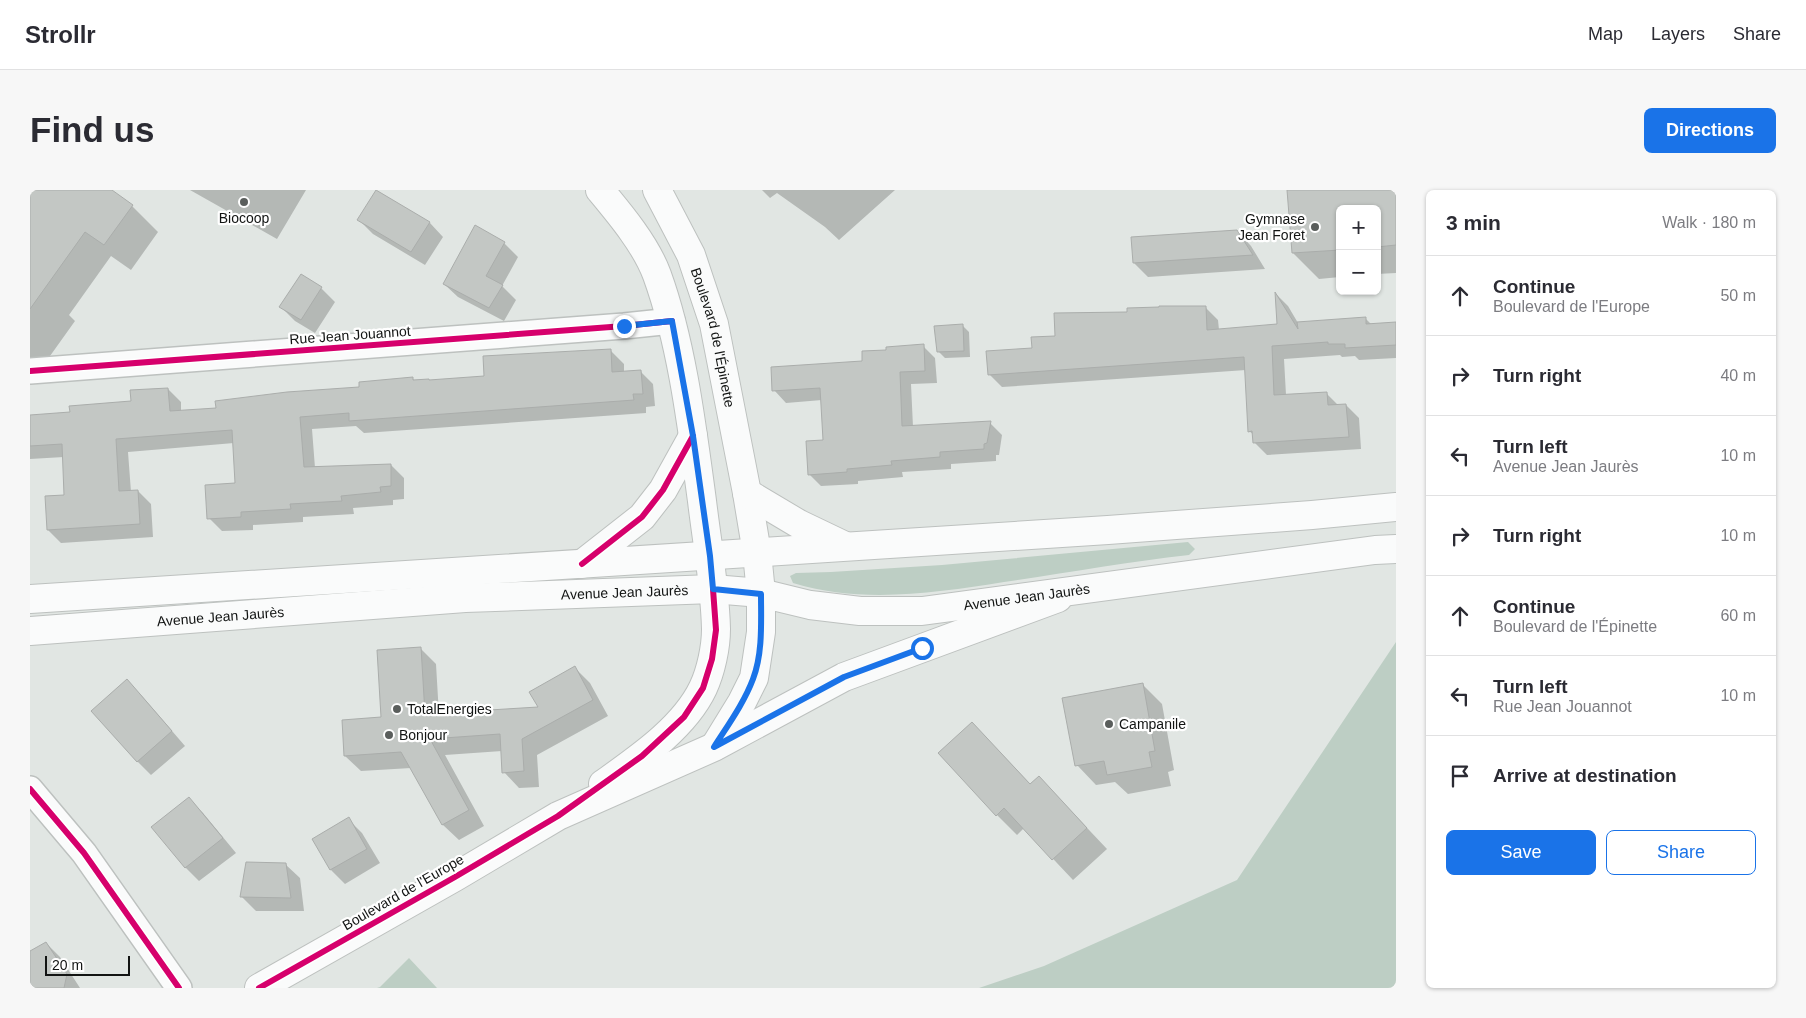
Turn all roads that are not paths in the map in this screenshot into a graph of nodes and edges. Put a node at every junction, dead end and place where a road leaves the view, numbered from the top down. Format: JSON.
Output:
{"nodes":[{"id":1,"x":600,"y":190,"type":"edge"},
{"id":2,"x":657,"y":190,"type":"edge"},
{"id":3,"x":672,"y":321,"type":"junction"},
{"id":4,"x":30,"y":371,"type":"edge"},
{"id":5,"x":693,"y":436,"type":"junction"},
{"id":6,"x":747,"y":493,"type":"junction"},
{"id":7,"x":1396,"y":507,"type":"edge"},
{"id":8,"x":845,"y":546,"type":"junction"},
{"id":9,"x":1396,"y":549,"type":"edge"},
{"id":10,"x":757,"y":553,"type":"junction"},
{"id":11,"x":710,"y":556,"type":"junction"},
{"id":12,"x":582,"y":564,"type":"junction"},
{"id":13,"x":1086,"y":588,"type":"junction"},
{"id":14,"x":713,"y":589,"type":"junction"},
{"id":15,"x":761,"y":594,"type":"junction"},
{"id":16,"x":30,"y":599,"type":"edge"},
{"id":17,"x":30,"y":631,"type":"edge"},
{"id":18,"x":714,"y":747,"type":"junction"},
{"id":19,"x":30,"y":789,"type":"edge"},
{"id":20,"x":558,"y":816,"type":"junction"},
{"id":21,"x":179,"y":988,"type":"edge"},
{"id":22,"x":259,"y":988,"type":"edge"}],
"edges":[{"from":1,"to":3,"type":"main road"},
{"from":2,"to":6,"type":"main road","name":"Boulevard de l'Épinette"},
{"from":3,"to":4,"type":"street","name":"Rue Jean Jouannot"},
{"from":3,"to":5,"type":"main road"},
{"from":5,"to":11,"type":"main road"},
{"from":5,"to":12,"type":"main road"},
{"from":6,"to":8,"type":"main road"},
{"from":6,"to":10,"type":"main road","name":"Boulevard de l'Épinette"},
{"from":7,"to":8,"type":"main road","name":"Avenue Jean Jaurès"},
{"from":8,"to":10,"type":"main road","name":"Avenue Jean Jaurès"},
{"from":9,"to":13,"type":"main road","name":"Avenue Jean Jaurès"},
{"from":10,"to":11,"type":"main road","name":"Avenue Jean Jaurès"},
{"from":10,"to":15,"type":"main road","name":"Boulevard de l'Épinette"},
{"from":11,"to":12,"type":"main road","name":"Avenue Jean Jaurès"},
{"from":11,"to":14,"type":"main road"},
{"from":12,"to":16,"type":"main road","name":"Avenue Jean Jaurès"},
{"from":13,"to":15,"type":"main road","name":"Avenue Jean Jaurès"},
{"from":13,"to":18,"type":"main road","name":"Boulevard de l'Europe"},
{"from":14,"to":15,"type":"main road","name":"Avenue Jean Jaurès"},
{"from":14,"to":17,"type":"main road","name":"Avenue Jean Jaurès"},
{"from":14,"to":20,"type":"main road"},
{"from":15,"to":18,"type":"main road","name":"Boulevard de l'Épinette"},
{"from":18,"to":20,"type":"main road","name":"Boulevard de l'Europe"},
{"from":19,"to":21,"type":"street"},
{"from":20,"to":22,"type":"main road","name":"Boulevard de l'Europe"}]}
